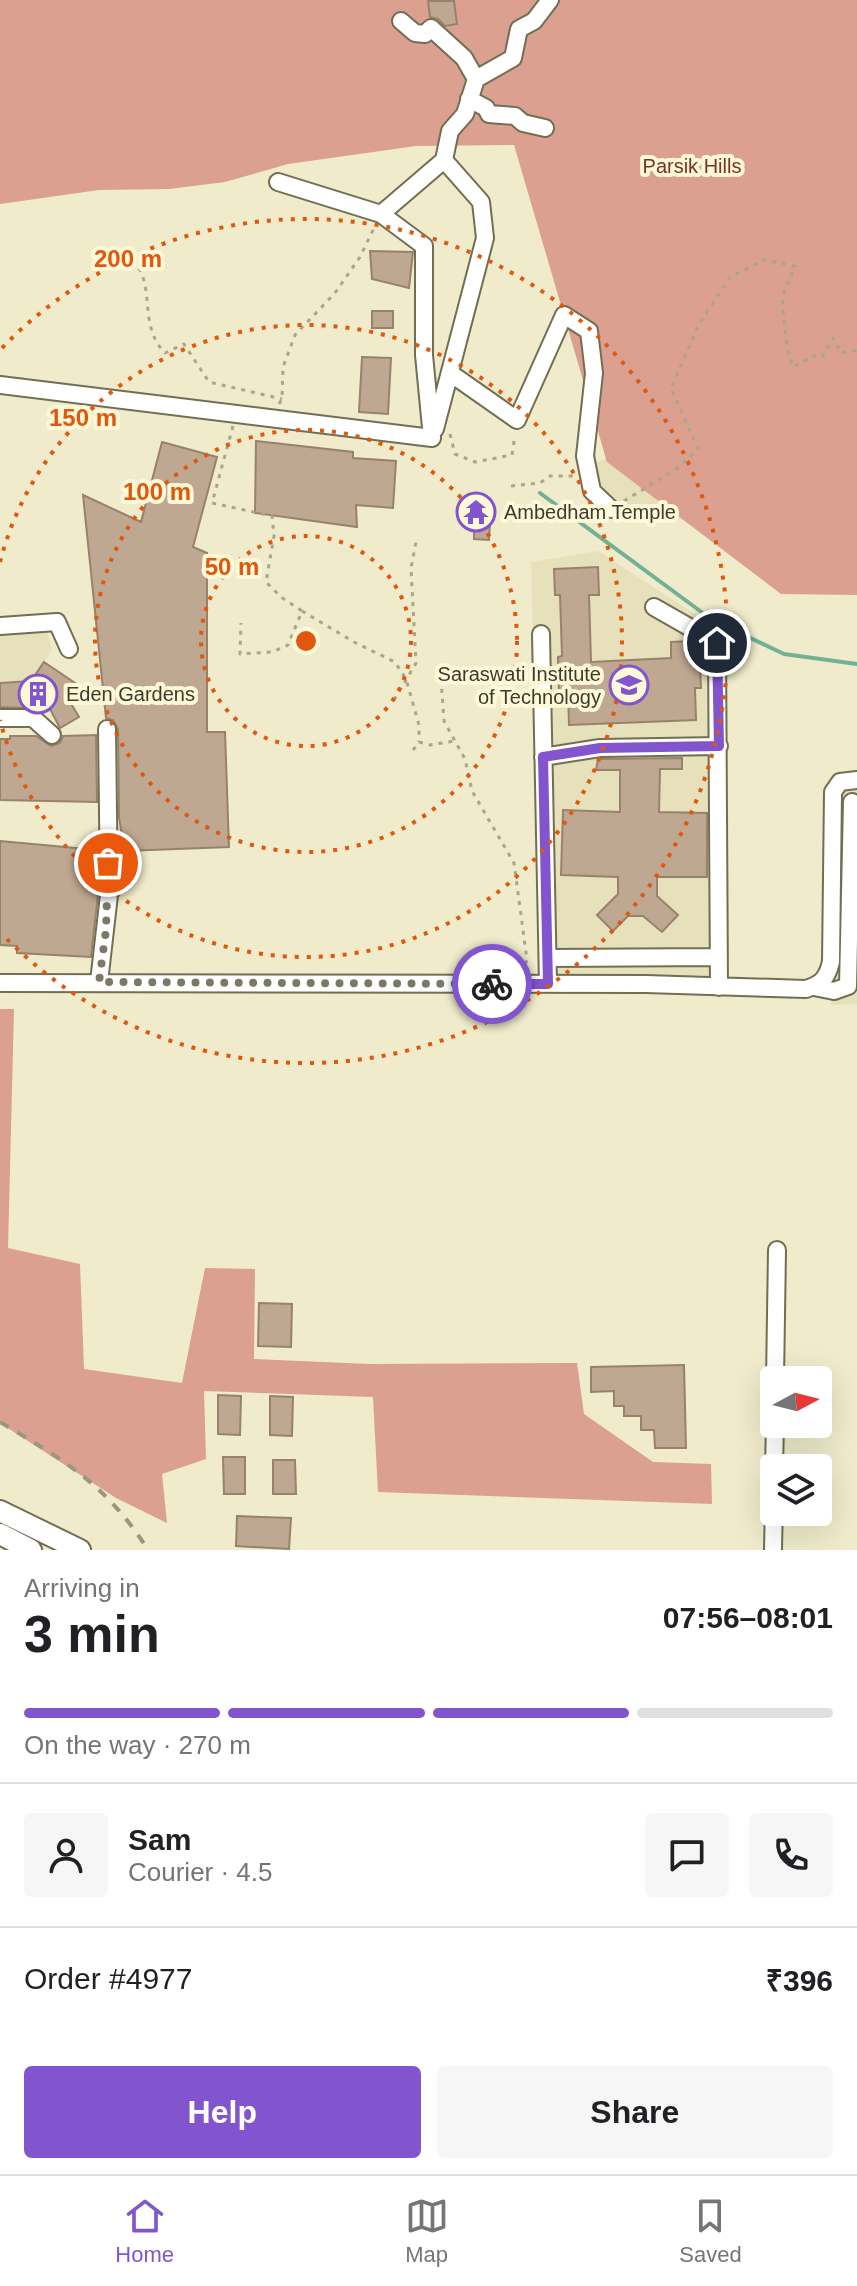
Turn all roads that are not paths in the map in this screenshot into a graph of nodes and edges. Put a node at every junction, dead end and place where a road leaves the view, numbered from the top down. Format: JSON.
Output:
{"nodes":[{"id":1,"x":550,"y":0,"type":"edge"},
{"id":2,"x":401,"y":21,"type":"dead end"},
{"id":3,"x":476,"y":79,"type":"junction"},
{"id":4,"x":469,"y":99,"type":"junction"},
{"id":5,"x":545,"y":128,"type":"dead end"},
{"id":6,"x":444,"y":160,"type":"junction"},
{"id":7,"x":278,"y":182,"type":"dead end"},
{"id":8,"x":381,"y":214,"type":"junction"},
{"id":9,"x":450,"y":373,"type":"junction"},
{"id":10,"x":0,"y":385,"type":"edge"},
{"id":11,"x":432,"y":438,"type":"junction"},
{"id":12,"x":611,"y":509,"type":"road end"},
{"id":13,"x":654,"y":607,"type":"dead end"},
{"id":14,"x":0,"y":626,"type":"edge"},
{"id":15,"x":541,"y":634,"type":"dead end"},
{"id":16,"x":69,"y":649,"type":"dead end"},
{"id":17,"x":0,"y":718,"type":"edge"},
{"id":18,"x":107,"y":729,"type":"dead end"},
{"id":19,"x":52,"y":735,"type":"dead end"},
{"id":20,"x":719,"y":746,"type":"junction"},
{"id":21,"x":543,"y":757,"type":"junction"},
{"id":22,"x":857,"y":780,"type":"edge"},
{"id":23,"x":852,"y":802,"type":"dead end"},
{"id":24,"x":719,"y":957,"type":"junction"},
{"id":25,"x":548,"y":958,"type":"junction"},
{"id":26,"x":99,"y":982,"type":"junction"},
{"id":27,"x":0,"y":983,"type":"edge"},
{"id":28,"x":548,"y":984,"type":"junction"},
{"id":29,"x":719,"y":987,"type":"junction"},
{"id":30,"x":814,"y":987,"type":"junction"},
{"id":31,"x":777,"y":1250,"type":"dead end"},
{"id":32,"x":775,"y":1366,"type":"edge"},
{"id":33,"x":0,"y":1511,"type":"edge"},
{"id":34,"x":773,"y":1526,"type":"edge"},
{"id":35,"x":0,"y":1534,"type":"edge"},
{"id":36,"x":31,"y":1550,"type":"edge"},
{"id":37,"x":80,"y":1550,"type":"edge"},
{"id":38,"x":773,"y":1550,"type":"edge"}],
"edges":[{"from":1,"to":3,"type":"street"},
{"from":2,"to":3,"type":"street"},
{"from":3,"to":4,"type":"street"},
{"from":4,"to":5,"type":"street"},
{"from":4,"to":6,"type":"street"},
{"from":6,"to":8,"type":"street"},
{"from":6,"to":9,"type":"street"},
{"from":7,"to":8,"type":"street"},
{"from":8,"to":11,"type":"street"},
{"from":9,"to":11,"type":"street"},
{"from":9,"to":12,"type":"street"},
{"from":10,"to":11,"type":"street"},
{"from":13,"to":20,"type":"street"},
{"from":14,"to":16,"type":"street"},
{"from":15,"to":21,"type":"street"},
{"from":17,"to":19,"type":"street"},
{"from":18,"to":26,"type":"street"},
{"from":20,"to":21,"type":"street"},
{"from":20,"to":24,"type":"street"},
{"from":21,"to":25,"type":"street"},
{"from":22,"to":30,"type":"street"},
{"from":23,"to":30,"type":"street"},
{"from":24,"to":25,"type":"street"},
{"from":24,"to":29,"type":"street"},
{"from":25,"to":28,"type":"street"},
{"from":26,"to":27,"type":"street"},
{"from":26,"to":28,"type":"street"},
{"from":28,"to":29,"type":"street"},
{"from":29,"to":30,"type":"street"},
{"from":31,"to":32,"type":"street"},
{"from":33,"to":37,"type":"main road"},
{"from":34,"to":38,"type":"street"},
{"from":35,"to":36,"type":"main road"}]}
